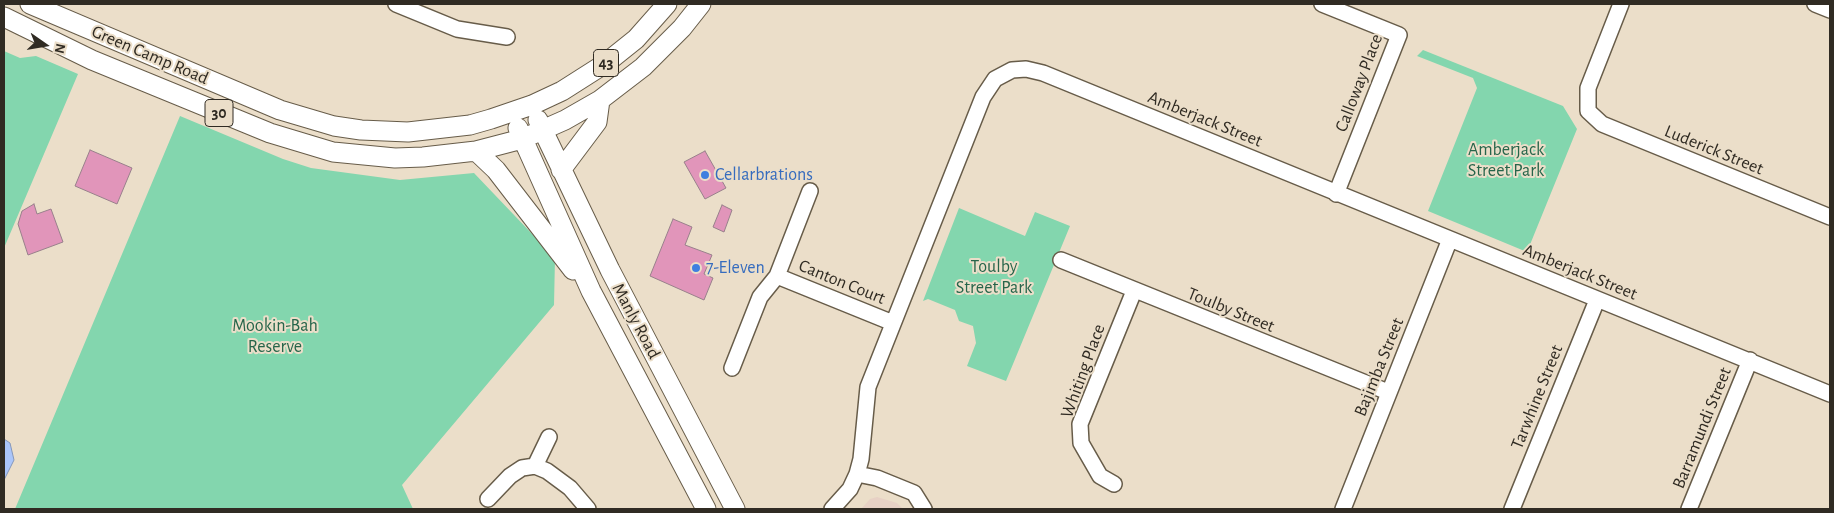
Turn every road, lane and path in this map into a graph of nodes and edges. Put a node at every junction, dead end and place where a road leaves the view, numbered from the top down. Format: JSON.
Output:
{"nodes":[{"id":1,"x":30,"y":4,"type":"edge"},
{"id":2,"x":396,"y":4,"type":"edge"},
{"id":3,"x":667,"y":4,"type":"edge"},
{"id":4,"x":701,"y":4,"type":"edge"},
{"id":5,"x":1322,"y":4,"type":"edge"},
{"id":6,"x":1622,"y":4,"type":"edge"},
{"id":7,"x":1815,"y":4,"type":"edge"},
{"id":8,"x":1830,"y":10,"type":"edge"},
{"id":9,"x":4,"y":17,"type":"edge"},
{"id":10,"x":507,"y":37,"type":"dead end"},
{"id":11,"x":600,"y":100,"type":"junction"},
{"id":12,"x":532,"y":105,"type":"junction"},
{"id":13,"x":512,"y":112,"type":"junction"},
{"id":14,"x":543,"y":131,"type":"junction"},
{"id":15,"x":522,"y":139,"type":"junction"},
{"id":16,"x":476,"y":151,"type":"junction"},
{"id":17,"x":561,"y":170,"type":"junction"},
{"id":18,"x":810,"y":191,"type":"dead end"},
{"id":19,"x":1336,"y":194,"type":"junction"},
{"id":20,"x":1830,"y":217,"type":"edge"},
{"id":21,"x":1450,"y":239,"type":"junction"},
{"id":22,"x":1061,"y":260,"type":"dead end"},
{"id":23,"x":777,"y":276,"type":"junction"},
{"id":24,"x":591,"y":291,"type":"junction"},
{"id":25,"x":1134,"y":291,"type":"junction"},
{"id":26,"x":1596,"y":300,"type":"junction"},
{"id":27,"x":893,"y":323,"type":"junction"},
{"id":28,"x":1750,"y":360,"type":"junction"},
{"id":29,"x":732,"y":368,"type":"dead end"},
{"id":30,"x":1388,"y":392,"type":"junction"},
{"id":31,"x":1830,"y":394,"type":"edge"},
{"id":32,"x":548,"y":437,"type":"dead end"},
{"id":33,"x":535,"y":466,"type":"junction"},
{"id":34,"x":857,"y":474,"type":"junction"},
{"id":35,"x":1114,"y":484,"type":"dead end"},
{"id":36,"x":488,"y":499,"type":"dead end"},
{"id":37,"x":588,"y":509,"type":"edge"},
{"id":38,"x":706,"y":509,"type":"edge"},
{"id":39,"x":735,"y":509,"type":"edge"},
{"id":40,"x":832,"y":509,"type":"edge"},
{"id":41,"x":924,"y":509,"type":"edge"},
{"id":42,"x":1342,"y":509,"type":"edge"},
{"id":43,"x":1512,"y":509,"type":"edge"},
{"id":44,"x":1689,"y":509,"type":"edge"}],
"edges":[{"from":1,"to":13,"type":"main road","name":"Green Camp Road","number":"30"},
{"from":2,"to":10,"type":"street"},
{"from":3,"to":12,"type":"main road","number":"43"},
{"from":4,"to":11,"type":"main road","number":"43"},
{"from":5,"to":19,"type":"street","name":"Calloway Place"},
{"from":6,"to":20,"type":"street","name":"Luderick Street"},
{"from":7,"to":8,"type":"street"},
{"from":9,"to":16,"type":"main road","name":"Green Camp Road","number":"30"},
{"from":11,"to":14,"type":"main road","number":"43"},
{"from":11,"to":17,"type":"main road"},
{"from":12,"to":13,"type":"main road","name":"Green Camp Road","number":"30"},
{"from":12,"to":14,"type":"main road","name":"Manly Road"},
{"from":13,"to":15,"type":"main road","name":"Manly Road"},
{"from":14,"to":15,"type":"main road","number":"43"},
{"from":14,"to":17,"type":"main road","name":"Manly Road"},
{"from":15,"to":16,"type":"main road","number":"43"},
{"from":15,"to":24,"type":"main road","name":"Manly Road"},
{"from":16,"to":24,"type":"main road"},
{"from":17,"to":39,"type":"main road","name":"Manly Road"},
{"from":18,"to":23,"type":"street"},
{"from":19,"to":21,"type":"street","name":"Amberjack Street"},
{"from":19,"to":27,"type":"street","name":"Amberjack Street"},
{"from":21,"to":26,"type":"street","name":"Amberjack Street"},
{"from":21,"to":30,"type":"street","name":"Bajimba Street"},
{"from":22,"to":25,"type":"street","name":"Toulby Street"},
{"from":23,"to":27,"type":"street","name":"Canton Court"},
{"from":23,"to":29,"type":"street"},
{"from":24,"to":38,"type":"main road","name":"Manly Road"},
{"from":25,"to":30,"type":"street","name":"Toulby Street"},
{"from":25,"to":35,"type":"street","name":"Whiting Place"},
{"from":26,"to":28,"type":"street","name":"Amberjack Street"},
{"from":26,"to":43,"type":"street","name":"Tarwhine Street"},
{"from":27,"to":34,"type":"street","name":"Amberjack Street"},
{"from":28,"to":31,"type":"street","name":"Amberjack Street"},
{"from":28,"to":44,"type":"street","name":"Barramundi Street"},
{"from":30,"to":42,"type":"street","name":"Bajimba Street"},
{"from":32,"to":33,"type":"street"},
{"from":33,"to":36,"type":"street"},
{"from":33,"to":37,"type":"street"},
{"from":34,"to":40,"type":"street","name":"Amberjack Street"},
{"from":34,"to":41,"type":"street"}]}
